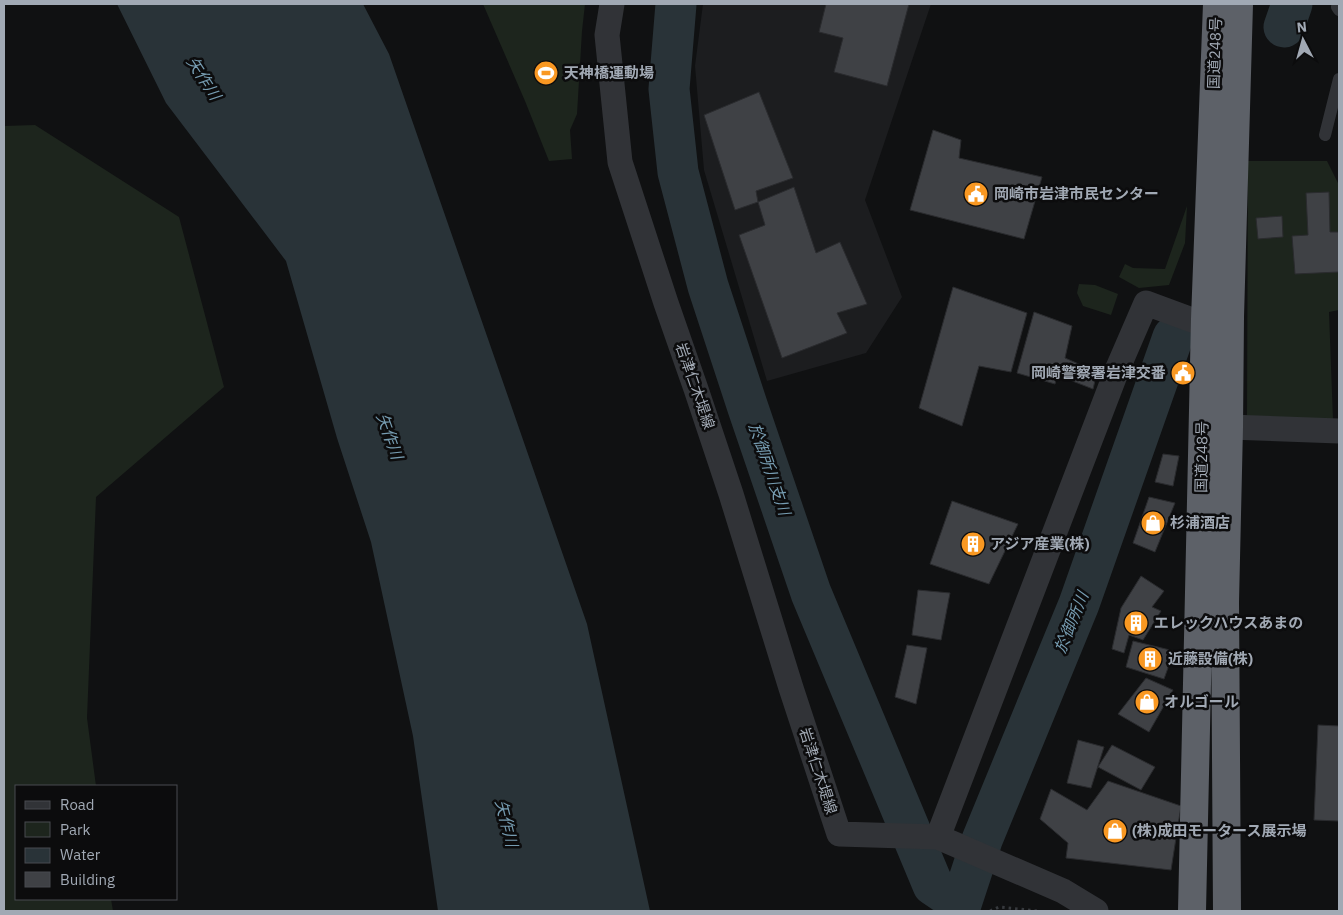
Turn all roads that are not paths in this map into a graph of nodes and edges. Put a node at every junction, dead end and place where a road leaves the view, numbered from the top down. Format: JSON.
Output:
{"nodes":[{"id":1,"x":612,"y":4,"type":"edge"},
{"id":2,"x":1338,"y":4,"type":"edge"},
{"id":3,"x":1235,"y":6,"type":"edge"},
{"id":4,"x":1339,"y":10,"type":"edge"},
{"id":5,"x":1339,"y":79,"type":"edge"},
{"id":6,"x":1334,"y":122,"type":"edge"},
{"id":7,"x":1325,"y":135,"type":"dead end"},
{"id":8,"x":1217,"y":318,"type":"junction"},
{"id":9,"x":1230,"y":428,"type":"junction"},
{"id":10,"x":1339,"y":431,"type":"edge"},
{"id":11,"x":947,"y":841,"type":"junction"},
{"id":12,"x":1096,"y":911,"type":"edge"},
{"id":13,"x":1192,"y":911,"type":"edge"},
{"id":14,"x":1227,"y":911,"type":"edge"}],
"edges":[{"from":1,"to":11,"type":"street","name":"岩津仁木堤線"},
{"from":2,"to":4,"type":"lane"},
{"from":3,"to":8,"type":"highway","name":"国道248号"},
{"from":5,"to":6,"type":"lane"},
{"from":6,"to":7,"type":"lane"},
{"from":8,"to":9,"type":"highway","name":"国道248号"},
{"from":8,"to":11,"type":"street"},
{"from":8,"to":13,"type":"highway","name":"国道248号"},
{"from":9,"to":10,"type":"street"},
{"from":9,"to":14,"type":"highway","name":"国道248号"},
{"from":11,"to":12,"type":"street"}]}
